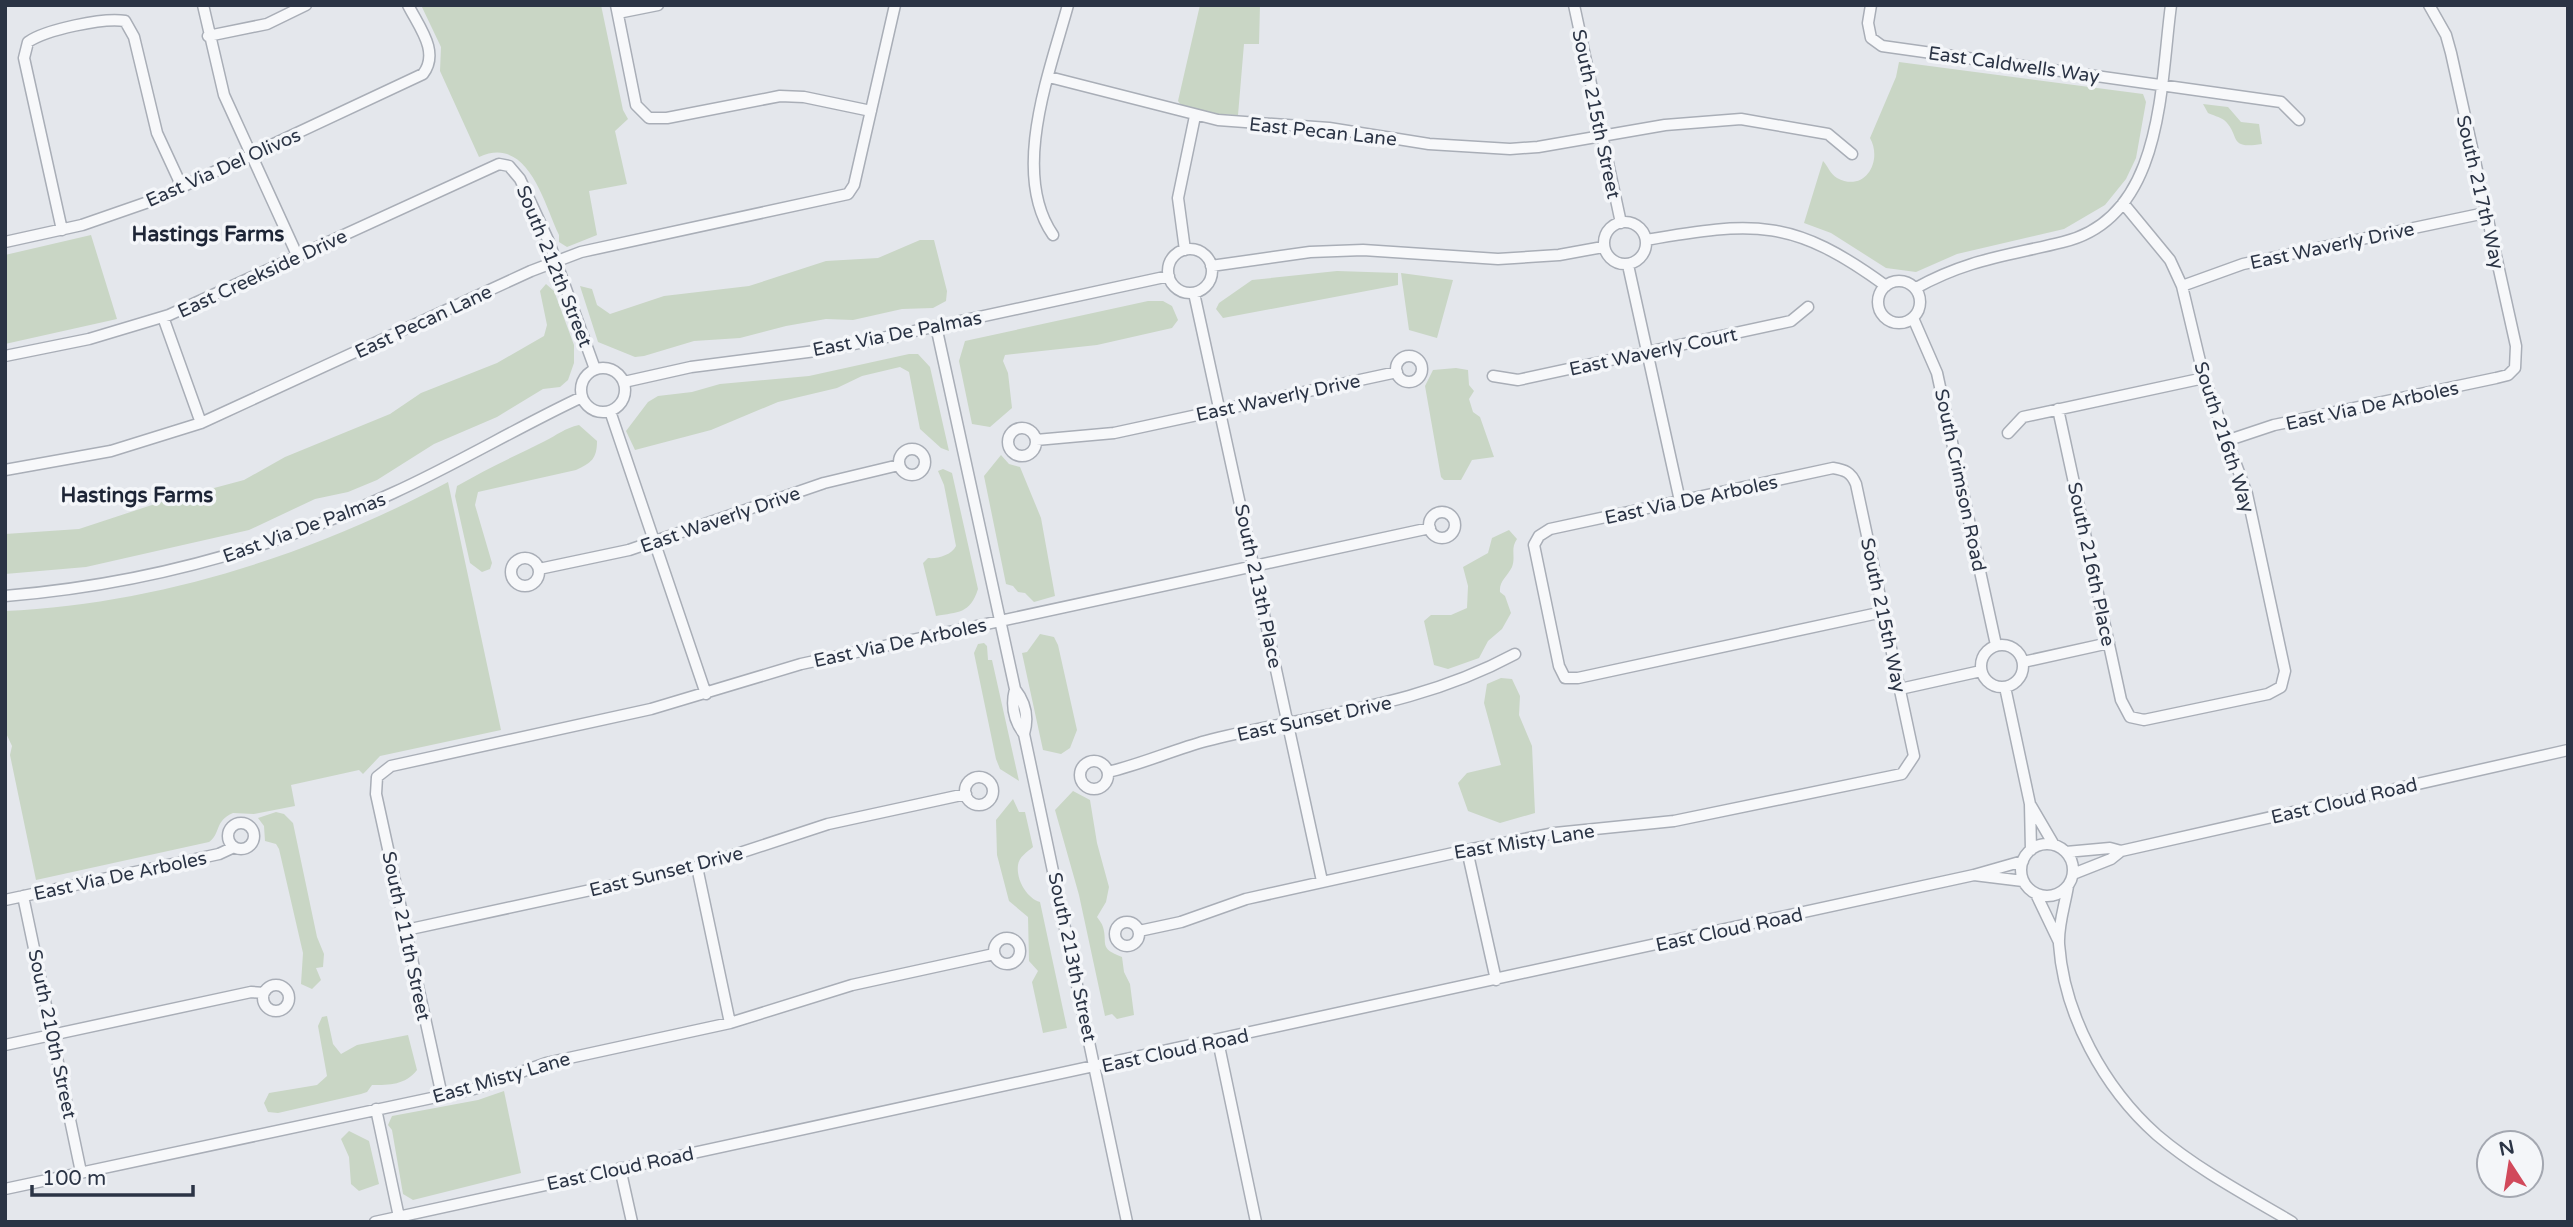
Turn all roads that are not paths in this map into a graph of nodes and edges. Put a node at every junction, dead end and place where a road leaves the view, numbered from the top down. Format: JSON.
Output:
{"nodes":[{"id":1,"x":202,"y":5,"type":"edge"},
{"id":2,"x":306,"y":5,"type":"edge"},
{"id":3,"x":408,"y":5,"type":"edge"},
{"id":4,"x":658,"y":5,"type":"edge"},
{"id":5,"x":895,"y":5,"type":"edge"},
{"id":6,"x":1068,"y":5,"type":"edge"},
{"id":7,"x":1574,"y":5,"type":"edge"},
{"id":8,"x":1871,"y":5,"type":"edge"},
{"id":9,"x":2171,"y":5,"type":"edge"},
{"id":10,"x":2429,"y":5,"type":"edge"},
{"id":11,"x":617,"y":9,"type":"edge"},
{"id":12,"x":208,"y":36,"type":"junction"},
{"id":13,"x":1049,"y":77,"type":"junction"},
{"id":14,"x":2160,"y":83,"type":"junction"},
{"id":15,"x":872,"y":111,"type":"junction"},
{"id":16,"x":1195,"y":116,"type":"junction"},
{"id":17,"x":2299,"y":120,"type":"dead end"},
{"id":18,"x":1601,"y":137,"type":"junction"},
{"id":19,"x":1852,"y":154,"type":"dead end"},
{"id":20,"x":252,"y":155,"type":"junction"},
{"id":21,"x":509,"y":166,"type":"joint"},
{"id":22,"x":182,"y":187,"type":"junction"},
{"id":23,"x":2123,"y":204,"type":"junction"},
{"id":24,"x":2485,"y":212,"type":"junction"},
{"id":25,"x":1621,"y":223,"type":"junction"},
{"id":26,"x":62,"y":230,"type":"junction"},
{"id":27,"x":1053,"y":235,"type":"dead end"},
{"id":28,"x":1646,"y":240,"type":"junction"},
{"id":29,"x":5,"y":242,"type":"edge"},
{"id":30,"x":1603,"y":247,"type":"junction"},
{"id":31,"x":1185,"y":250,"type":"junction"},
{"id":32,"x":298,"y":257,"type":"junction"},
{"id":33,"x":556,"y":261,"type":"junction"},
{"id":34,"x":1628,"y":265,"type":"junction"},
{"id":35,"x":1211,"y":267,"type":"junction"},
{"id":36,"x":1169,"y":276,"type":"junction"},
{"id":37,"x":1886,"y":286,"type":"junction"},
{"id":38,"x":2182,"y":286,"type":"junction"},
{"id":39,"x":1916,"y":288,"type":"junction"},
{"id":40,"x":1194,"y":292,"type":"junction"},
{"id":41,"x":1808,"y":307,"type":"dead end"},
{"id":42,"x":163,"y":317,"type":"junction"},
{"id":43,"x":1913,"y":318,"type":"junction"},
{"id":44,"x":936,"y":326,"type":"junction"},
{"id":45,"x":1647,"y":352,"type":"junction"},
{"id":46,"x":5,"y":356,"type":"edge"},
{"id":47,"x":2515,"y":368,"type":"joint"},
{"id":48,"x":595,"y":369,"type":"junction"},
{"id":49,"x":1397,"y":372,"type":"dead end"},
{"id":50,"x":1493,"y":376,"type":"dead end"},
{"id":51,"x":2204,"y":378,"type":"junction"},
{"id":52,"x":624,"y":382,"type":"junction"},
{"id":53,"x":582,"y":397,"type":"junction"},
{"id":54,"x":2058,"y":409,"type":"junction"},
{"id":55,"x":1220,"y":410,"type":"junction"},
{"id":56,"x":610,"y":411,"type":"junction"},
{"id":57,"x":201,"y":423,"type":"junction"},
{"id":58,"x":2008,"y":433,"type":"dead end"},
{"id":59,"x":1036,"y":440,"type":"dead end"},
{"id":60,"x":2227,"y":441,"type":"junction"},
{"id":61,"x":899,"y":465,"type":"dead end"},
{"id":62,"x":5,"y":470,"type":"edge"},
{"id":63,"x":1844,"y":470,"type":"joint"},
{"id":64,"x":1680,"y":500,"type":"junction"},
{"id":65,"x":1430,"y":528,"type":"dead end"},
{"id":66,"x":654,"y":542,"type":"junction"},
{"id":67,"x":1255,"y":566,"type":"junction"},
{"id":68,"x":539,"y":569,"type":"dead end"},
{"id":69,"x":5,"y":596,"type":"edge"},
{"id":70,"x":1883,"y":612,"type":"junction"},
{"id":71,"x":1000,"y":620,"type":"junction"},
{"id":72,"x":2109,"y":643,"type":"junction"},
{"id":73,"x":1996,"y":645,"type":"junction"},
{"id":74,"x":1515,"y":654,"type":"dead end"},
{"id":75,"x":2023,"y":662,"type":"junction"},
{"id":76,"x":1981,"y":671,"type":"junction"},
{"id":77,"x":2005,"y":687,"type":"junction"},
{"id":78,"x":1900,"y":689,"type":"junction"},
{"id":79,"x":706,"y":694,"type":"junction"},
{"id":80,"x":2130,"y":717,"type":"joint"},
{"id":81,"x":1289,"y":723,"type":"junction"},
{"id":82,"x":2568,"y":751,"type":"edge"},
{"id":83,"x":1910,"y":765,"type":"joint"},
{"id":84,"x":1108,"y":772,"type":"dead end"},
{"id":85,"x":377,"y":777,"type":"joint"},
{"id":86,"x":966,"y":794,"type":"dead end"},
{"id":87,"x":2031,"y":804,"type":"junction"},
{"id":88,"x":2054,"y":845,"type":"junction"},
{"id":89,"x":234,"y":847,"type":"dead end"},
{"id":90,"x":1467,"y":850,"type":"junction"},
{"id":91,"x":2031,"y":850,"type":"junction"},
{"id":92,"x":2121,"y":851,"type":"junction"},
{"id":93,"x":2066,"y":852,"type":"junction"},
{"id":94,"x":2023,"y":861,"type":"junction"},
{"id":95,"x":696,"y":867,"type":"junction"},
{"id":96,"x":2073,"y":874,"type":"junction"},
{"id":97,"x":1973,"y":875,"type":"junction"},
{"id":98,"x":1322,"y":881,"type":"junction"},
{"id":99,"x":2023,"y":881,"type":"junction"},
{"id":100,"x":2068,"y":886,"type":"junction"},
{"id":101,"x":2036,"y":894,"type":"junction"},
{"id":102,"x":23,"y":896,"type":"junction"},
{"id":103,"x":5,"y":900,"type":"edge"},
{"id":104,"x":406,"y":930,"type":"junction"},
{"id":105,"x":1139,"y":931,"type":"dead end"},
{"id":106,"x":2059,"y":942,"type":"junction"},
{"id":107,"x":994,"y":954,"type":"dead end"},
{"id":108,"x":1496,"y":981,"type":"junction"},
{"id":109,"x":264,"y":993,"type":"dead end"},
{"id":110,"x":730,"y":1023,"type":"junction"},
{"id":111,"x":54,"y":1035,"type":"junction"},
{"id":112,"x":1218,"y":1041,"type":"junction"},
{"id":113,"x":5,"y":1045,"type":"edge"},
{"id":114,"x":1097,"y":1066,"type":"junction"},
{"id":115,"x":442,"y":1096,"type":"junction"},
{"id":116,"x":376,"y":1110,"type":"junction"},
{"id":117,"x":620,"y":1168,"type":"junction"},
{"id":118,"x":82,"y":1172,"type":"junction"},
{"id":119,"x":5,"y":1189,"type":"edge"},
{"id":120,"x":399,"y":1217,"type":"junction"},
{"id":121,"x":375,"y":1222,"type":"edge"},
{"id":122,"x":632,"y":1222,"type":"edge"},
{"id":123,"x":1127,"y":1222,"type":"edge"},
{"id":124,"x":1256,"y":1222,"type":"edge"},
{"id":125,"x":2292,"y":1222,"type":"edge"}],
"edges":[{"from":1,"to":12,"type":"street"},
{"from":2,"to":12,"type":"street"},
{"from":3,"to":20,"type":"street","name":"East Via Del Olivos"},
{"from":4,"to":11,"type":"street"},
{"from":5,"to":15,"type":"street"},
{"from":6,"to":13,"type":"street"},
{"from":7,"to":18,"type":"street","name":"South 215th Street"},
{"from":8,"to":14,"type":"street","name":"East Caldwells Way"},
{"from":9,"to":14,"type":"street"},
{"from":10,"to":24,"type":"street","name":"South 217th Way"},
{"from":11,"to":15,"type":"street"},
{"from":12,"to":20,"type":"street"},
{"from":13,"to":16,"type":"street","name":"East Pecan Lane"},
{"from":13,"to":27,"type":"street"},
{"from":14,"to":17,"type":"street","name":"East Caldwells Way"},
{"from":14,"to":23,"type":"street"},
{"from":15,"to":33,"type":"street","name":"East Pecan Lane"},
{"from":16,"to":18,"type":"street","name":"East Pecan Lane"},
{"from":16,"to":31,"type":"street"},
{"from":18,"to":19,"type":"street","name":"East Pecan Lane"},
{"from":18,"to":25,"type":"street","name":"South 215th Street"},
{"from":20,"to":22,"type":"street","name":"East Via Del Olivos"},
{"from":20,"to":32,"type":"street"},
{"from":21,"to":32,"type":"street","name":"East Creekside Drive"},
{"from":21,"to":33,"type":"street","name":"South 212th Street"},
{"from":22,"to":26,"type":"street","name":"East Via Del Olivos"},
{"from":22,"to":26,"type":"street"},
{"from":23,"to":38,"type":"street","name":"South 216th Way"},
{"from":23,"to":39,"type":"street"},
{"from":24,"to":38,"type":"street","name":"East Waverly Drive"},
{"from":24,"to":47,"type":"street","name":"South 217th Way"},
{"from":25,"to":28,"type":"street"},
{"from":25,"to":30,"type":"street"},
{"from":26,"to":29,"type":"street","name":"East Via Del Olivos"},
{"from":28,"to":34,"type":"street"},
{"from":28,"to":37,"type":"street"},
{"from":30,"to":34,"type":"street"},
{"from":30,"to":35,"type":"street"},
{"from":31,"to":35,"type":"street"},
{"from":31,"to":36,"type":"street"},
{"from":32,"to":42,"type":"street","name":"East Creekside Drive"},
{"from":33,"to":48,"type":"street","name":"South 212th Street"},
{"from":33,"to":57,"type":"street","name":"East Pecan Lane"},
{"from":34,"to":45,"type":"street"},
{"from":35,"to":40,"type":"street"},
{"from":36,"to":40,"type":"street"},
{"from":36,"to":44,"type":"street","name":"East Via De Palmas"},
{"from":37,"to":39,"type":"street"},
{"from":37,"to":43,"type":"street"},
{"from":38,"to":51,"type":"street","name":"South 216th Way"},
{"from":39,"to":43,"type":"street","name":"South Crimson Road"},
{"from":40,"to":55,"type":"street","name":"South 213th Place"},
{"from":41,"to":45,"type":"street","name":"East Waverly Court"},
{"from":42,"to":46,"type":"street","name":"East Creekside Drive"},
{"from":42,"to":57,"type":"street"},
{"from":43,"to":73,"type":"street","name":"South Crimson Road"},
{"from":44,"to":52,"type":"street","name":"East Via De Palmas"},
{"from":44,"to":71,"type":"street","name":"South 213th Street"},
{"from":45,"to":50,"type":"street","name":"East Waverly Court"},
{"from":45,"to":64,"type":"street"},
{"from":47,"to":60,"type":"street","name":"East Via De Arboles"},
{"from":48,"to":52,"type":"street"},
{"from":48,"to":53,"type":"street"},
{"from":49,"to":55,"type":"street","name":"East Waverly Drive"},
{"from":51,"to":54,"type":"street"},
{"from":51,"to":60,"type":"street","name":"South 216th Way"},
{"from":52,"to":56,"type":"street"},
{"from":53,"to":56,"type":"street"},
{"from":53,"to":69,"type":"street","name":"East Via De Palmas"},
{"from":54,"to":58,"type":"street"},
{"from":54,"to":72,"type":"street","name":"South 216th Place"},
{"from":55,"to":59,"type":"street","name":"East Waverly Drive"},
{"from":55,"to":67,"type":"street","name":"South 213th Place"},
{"from":56,"to":66,"type":"street"},
{"from":57,"to":62,"type":"street","name":"East Pecan Lane"},
{"from":60,"to":80,"type":"street","name":"South 216th Way"},
{"from":61,"to":66,"type":"street","name":"East Waverly Drive"},
{"from":63,"to":64,"type":"street","name":"East Via De Arboles"},
{"from":63,"to":70,"type":"street","name":"South 215th Way"},
{"from":64,"to":70,"type":"street","name":"East Via De Arboles"},
{"from":65,"to":67,"type":"street","name":"East Via De Arboles"},
{"from":66,"to":68,"type":"street","name":"East Waverly Drive"},
{"from":66,"to":79,"type":"street"},
{"from":67,"to":71,"type":"street","name":"East Via De Arboles"},
{"from":67,"to":81,"type":"street","name":"South 213th Place"},
{"from":70,"to":78,"type":"street","name":"South 215th Way"},
{"from":71,"to":79,"type":"street","name":"East Via De Arboles"},
{"from":71,"to":114,"type":"street","name":"South 213th Street"},
{"from":72,"to":75,"type":"street"},
{"from":72,"to":80,"type":"street","name":"South 216th Place"},
{"from":73,"to":75,"type":"street"},
{"from":73,"to":76,"type":"street"},
{"from":74,"to":81,"type":"street","name":"East Sunset Drive"},
{"from":75,"to":77,"type":"street"},
{"from":76,"to":77,"type":"street"},
{"from":76,"to":78,"type":"street"},
{"from":77,"to":87,"type":"street"},
{"from":78,"to":83,"type":"street","name":"South 215th Way"},
{"from":79,"to":85,"type":"street","name":"East Via De Arboles"},
{"from":81,"to":84,"type":"street","name":"East Sunset Drive"},
{"from":81,"to":98,"type":"street","name":"South 213th Place"},
{"from":82,"to":92,"type":"street","name":"East Cloud Road"},
{"from":83,"to":90,"type":"street","name":"East Misty Lane"},
{"from":85,"to":104,"type":"street","name":"South 211th Street"},
{"from":86,"to":95,"type":"street","name":"East Sunset Drive"},
{"from":87,"to":88,"type":"street"},
{"from":87,"to":91,"type":"street"},
{"from":88,"to":91,"type":"street"},
{"from":88,"to":93,"type":"street"},
{"from":89,"to":102,"type":"street","name":"East Via De Arboles"},
{"from":90,"to":98,"type":"street","name":"East Misty Lane"},
{"from":90,"to":108,"type":"street"},
{"from":91,"to":94,"type":"street"},
{"from":92,"to":93,"type":"street","name":"East Cloud Road"},
{"from":92,"to":96,"type":"street","name":"East Cloud Road"},
{"from":93,"to":96,"type":"street"},
{"from":94,"to":97,"type":"street","name":"East Cloud Road"},
{"from":94,"to":99,"type":"street"},
{"from":95,"to":104,"type":"street","name":"East Sunset Drive"},
{"from":95,"to":110,"type":"street"},
{"from":96,"to":100,"type":"street"},
{"from":97,"to":99,"type":"street","name":"East Cloud Road"},
{"from":97,"to":108,"type":"street","name":"East Cloud Road"},
{"from":98,"to":105,"type":"street","name":"East Misty Lane"},
{"from":99,"to":101,"type":"street"},
{"from":100,"to":101,"type":"street"},
{"from":100,"to":106,"type":"street"},
{"from":101,"to":106,"type":"street"},
{"from":102,"to":103,"type":"street","name":"East Via De Arboles"},
{"from":102,"to":111,"type":"street","name":"South 210th Street"},
{"from":104,"to":115,"type":"street","name":"South 211th Street"},
{"from":106,"to":125,"type":"street"},
{"from":107,"to":110,"type":"street","name":"East Misty Lane"},
{"from":108,"to":112,"type":"street","name":"East Cloud Road"},
{"from":109,"to":111,"type":"street"},
{"from":110,"to":115,"type":"street","name":"East Misty Lane"},
{"from":111,"to":113,"type":"street"},
{"from":111,"to":118,"type":"street","name":"South 210th Street"},
{"from":112,"to":114,"type":"street","name":"East Cloud Road"},
{"from":112,"to":124,"type":"street"},
{"from":114,"to":117,"type":"street","name":"East Cloud Road"},
{"from":114,"to":123,"type":"street","name":"South 213th Street"},
{"from":115,"to":116,"type":"street","name":"East Misty Lane"},
{"from":116,"to":118,"type":"street","name":"East Misty Lane"},
{"from":116,"to":120,"type":"street"},
{"from":117,"to":120,"type":"street","name":"East Cloud Road"},
{"from":117,"to":122,"type":"street"},
{"from":118,"to":119,"type":"street","name":"East Misty Lane"},
{"from":120,"to":121,"type":"street","name":"East Cloud Road"}]}
